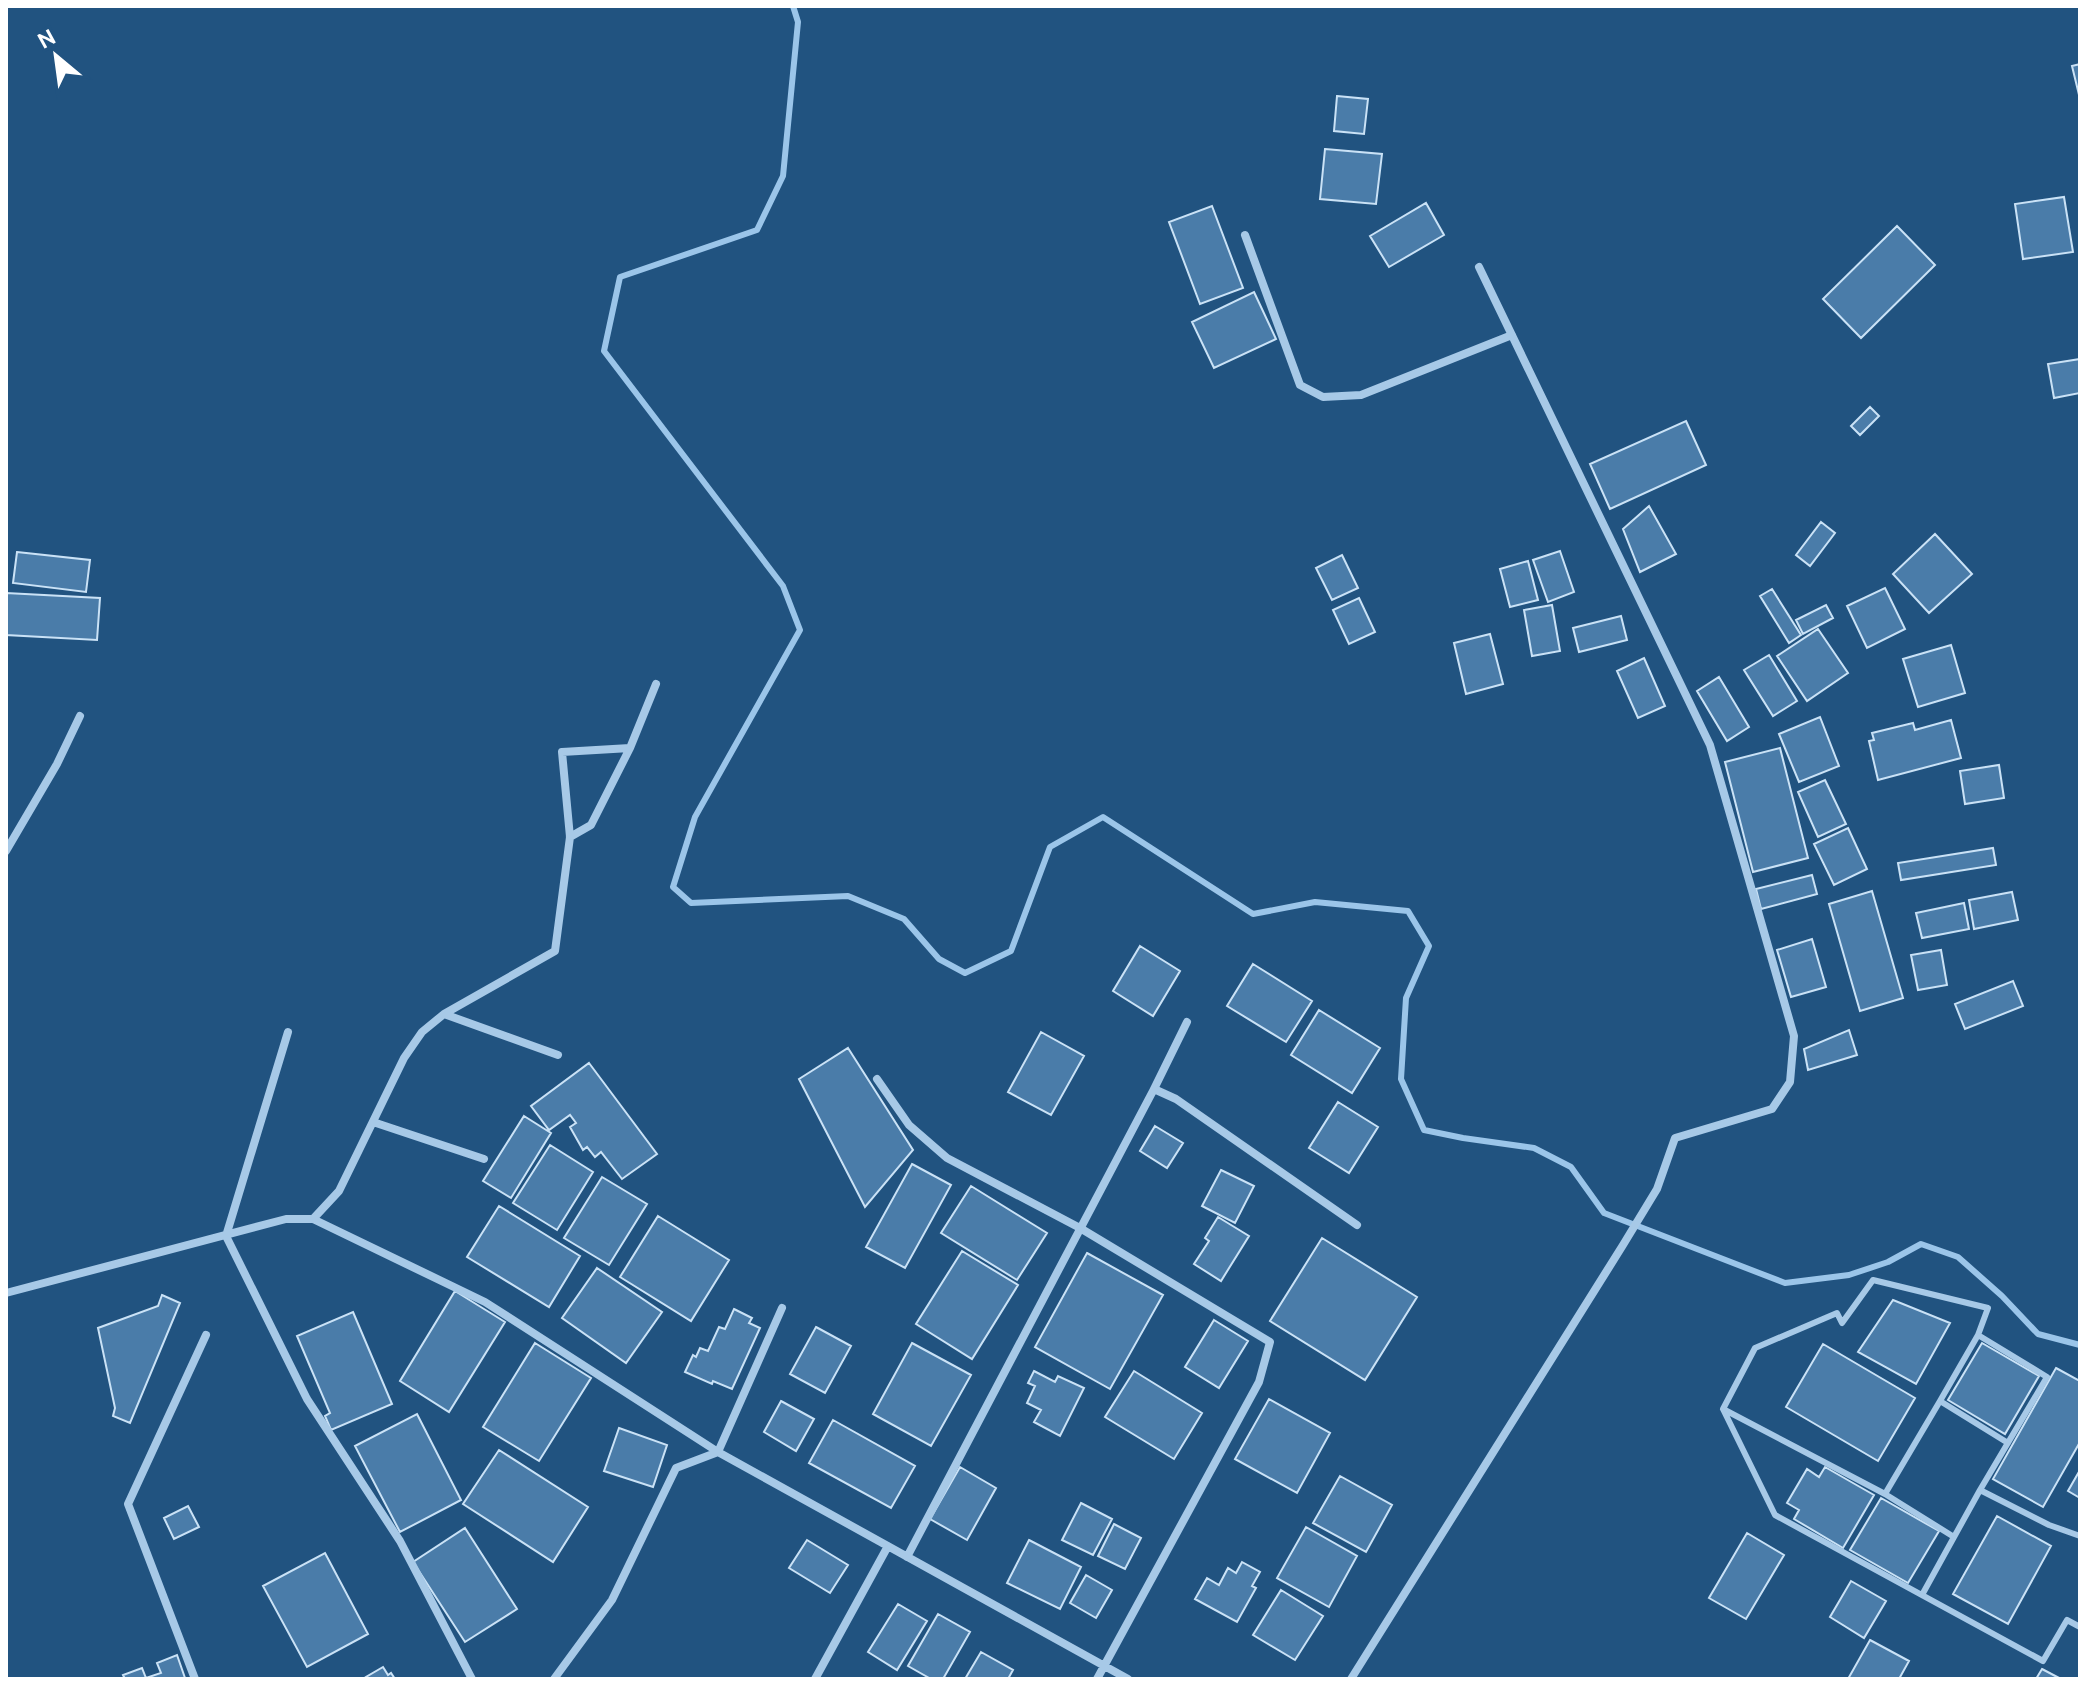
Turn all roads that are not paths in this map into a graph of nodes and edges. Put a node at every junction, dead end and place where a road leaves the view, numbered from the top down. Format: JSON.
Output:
{"nodes":[{"id":1,"x":1245,"y":235,"type":"dead end"},
{"id":2,"x":1479,"y":267,"type":"dead end"},
{"id":3,"x":1512,"y":335,"type":"junction"},
{"id":4,"x":656,"y":684,"type":"dead end"},
{"id":5,"x":80,"y":716,"type":"dead end"},
{"id":6,"x":630,"y":748,"type":"junction"},
{"id":7,"x":570,"y":837,"type":"junction"},
{"id":8,"x":6,"y":851,"type":"edge"},
{"id":9,"x":444,"y":1014,"type":"junction"},
{"id":10,"x":1187,"y":1022,"type":"dead end"},
{"id":11,"x":288,"y":1032,"type":"dead end"},
{"id":12,"x":558,"y":1055,"type":"dead end"},
{"id":13,"x":877,"y":1079,"type":"dead end"},
{"id":14,"x":1154,"y":1089,"type":"junction"},
{"id":15,"x":373,"y":1122,"type":"junction"},
{"id":16,"x":484,"y":1159,"type":"dead end"},
{"id":17,"x":313,"y":1219,"type":"junction"},
{"id":18,"x":1357,"y":1225,"type":"dead end"},
{"id":19,"x":1080,"y":1228,"type":"junction"},
{"id":20,"x":226,"y":1236,"type":"junction"},
{"id":21,"x":6,"y":1293,"type":"edge"},
{"id":22,"x":782,"y":1308,"type":"dead end"},
{"id":23,"x":206,"y":1335,"type":"dead end"},
{"id":24,"x":1978,"y":1335,"type":"junction"},
{"id":25,"x":1940,"y":1401,"type":"junction"},
{"id":26,"x":1723,"y":1409,"type":"junction"},
{"id":27,"x":2008,"y":1443,"type":"junction"},
{"id":28,"x":718,"y":1452,"type":"junction"},
{"id":29,"x":1980,"y":1490,"type":"junction"},
{"id":30,"x":1885,"y":1494,"type":"junction"},
{"id":31,"x":2080,"y":1536,"type":"edge"},
{"id":32,"x":1954,"y":1537,"type":"junction"},
{"id":33,"x":888,"y":1546,"type":"junction"},
{"id":34,"x":907,"y":1557,"type":"junction"},
{"id":35,"x":1922,"y":1595,"type":"junction"},
{"id":36,"x":2080,"y":1627,"type":"edge"},
{"id":37,"x":1105,"y":1666,"type":"junction"},
{"id":38,"x":195,"y":1679,"type":"edge"},
{"id":39,"x":472,"y":1679,"type":"edge"},
{"id":40,"x":554,"y":1679,"type":"edge"},
{"id":41,"x":815,"y":1679,"type":"edge"},
{"id":42,"x":1097,"y":1679,"type":"edge"},
{"id":43,"x":1128,"y":1679,"type":"edge"},
{"id":44,"x":1351,"y":1679,"type":"edge"}],
"edges":[{"from":1,"to":3,"type":"street"},
{"from":2,"to":3,"type":"street"},
{"from":3,"to":44,"type":"street"},
{"from":4,"to":6,"type":"street"},
{"from":5,"to":8,"type":"street"},
{"from":6,"to":7,"type":"street"},
{"from":6,"to":7,"type":"street"},
{"from":7,"to":9,"type":"street"},
{"from":9,"to":12,"type":"street"},
{"from":9,"to":15,"type":"street"},
{"from":10,"to":14,"type":"street"},
{"from":11,"to":20,"type":"street"},
{"from":13,"to":19,"type":"street"},
{"from":14,"to":18,"type":"street"},
{"from":14,"to":19,"type":"street"},
{"from":15,"to":16,"type":"street"},
{"from":15,"to":17,"type":"street"},
{"from":17,"to":20,"type":"street"},
{"from":17,"to":28,"type":"street"},
{"from":19,"to":34,"type":"street"},
{"from":19,"to":37,"type":"street"},
{"from":20,"to":21,"type":"street"},
{"from":20,"to":39,"type":"street"},
{"from":22,"to":28,"type":"street"},
{"from":23,"to":38,"type":"street"},
{"from":24,"to":25,"type":"lane"},
{"from":24,"to":26,"type":"lane"},
{"from":24,"to":27,"type":"lane"},
{"from":25,"to":27,"type":"lane"},
{"from":25,"to":30,"type":"lane"},
{"from":26,"to":30,"type":"lane"},
{"from":26,"to":35,"type":"lane"},
{"from":27,"to":29,"type":"lane"},
{"from":28,"to":33,"type":"street"},
{"from":28,"to":40,"type":"street"},
{"from":29,"to":31,"type":"lane"},
{"from":29,"to":32,"type":"lane"},
{"from":30,"to":32,"type":"lane"},
{"from":32,"to":35,"type":"lane"},
{"from":33,"to":34,"type":"street"},
{"from":33,"to":41,"type":"street"},
{"from":34,"to":37,"type":"street"},
{"from":35,"to":36,"type":"lane"},
{"from":37,"to":42,"type":"street"},
{"from":37,"to":43,"type":"street"}]}
